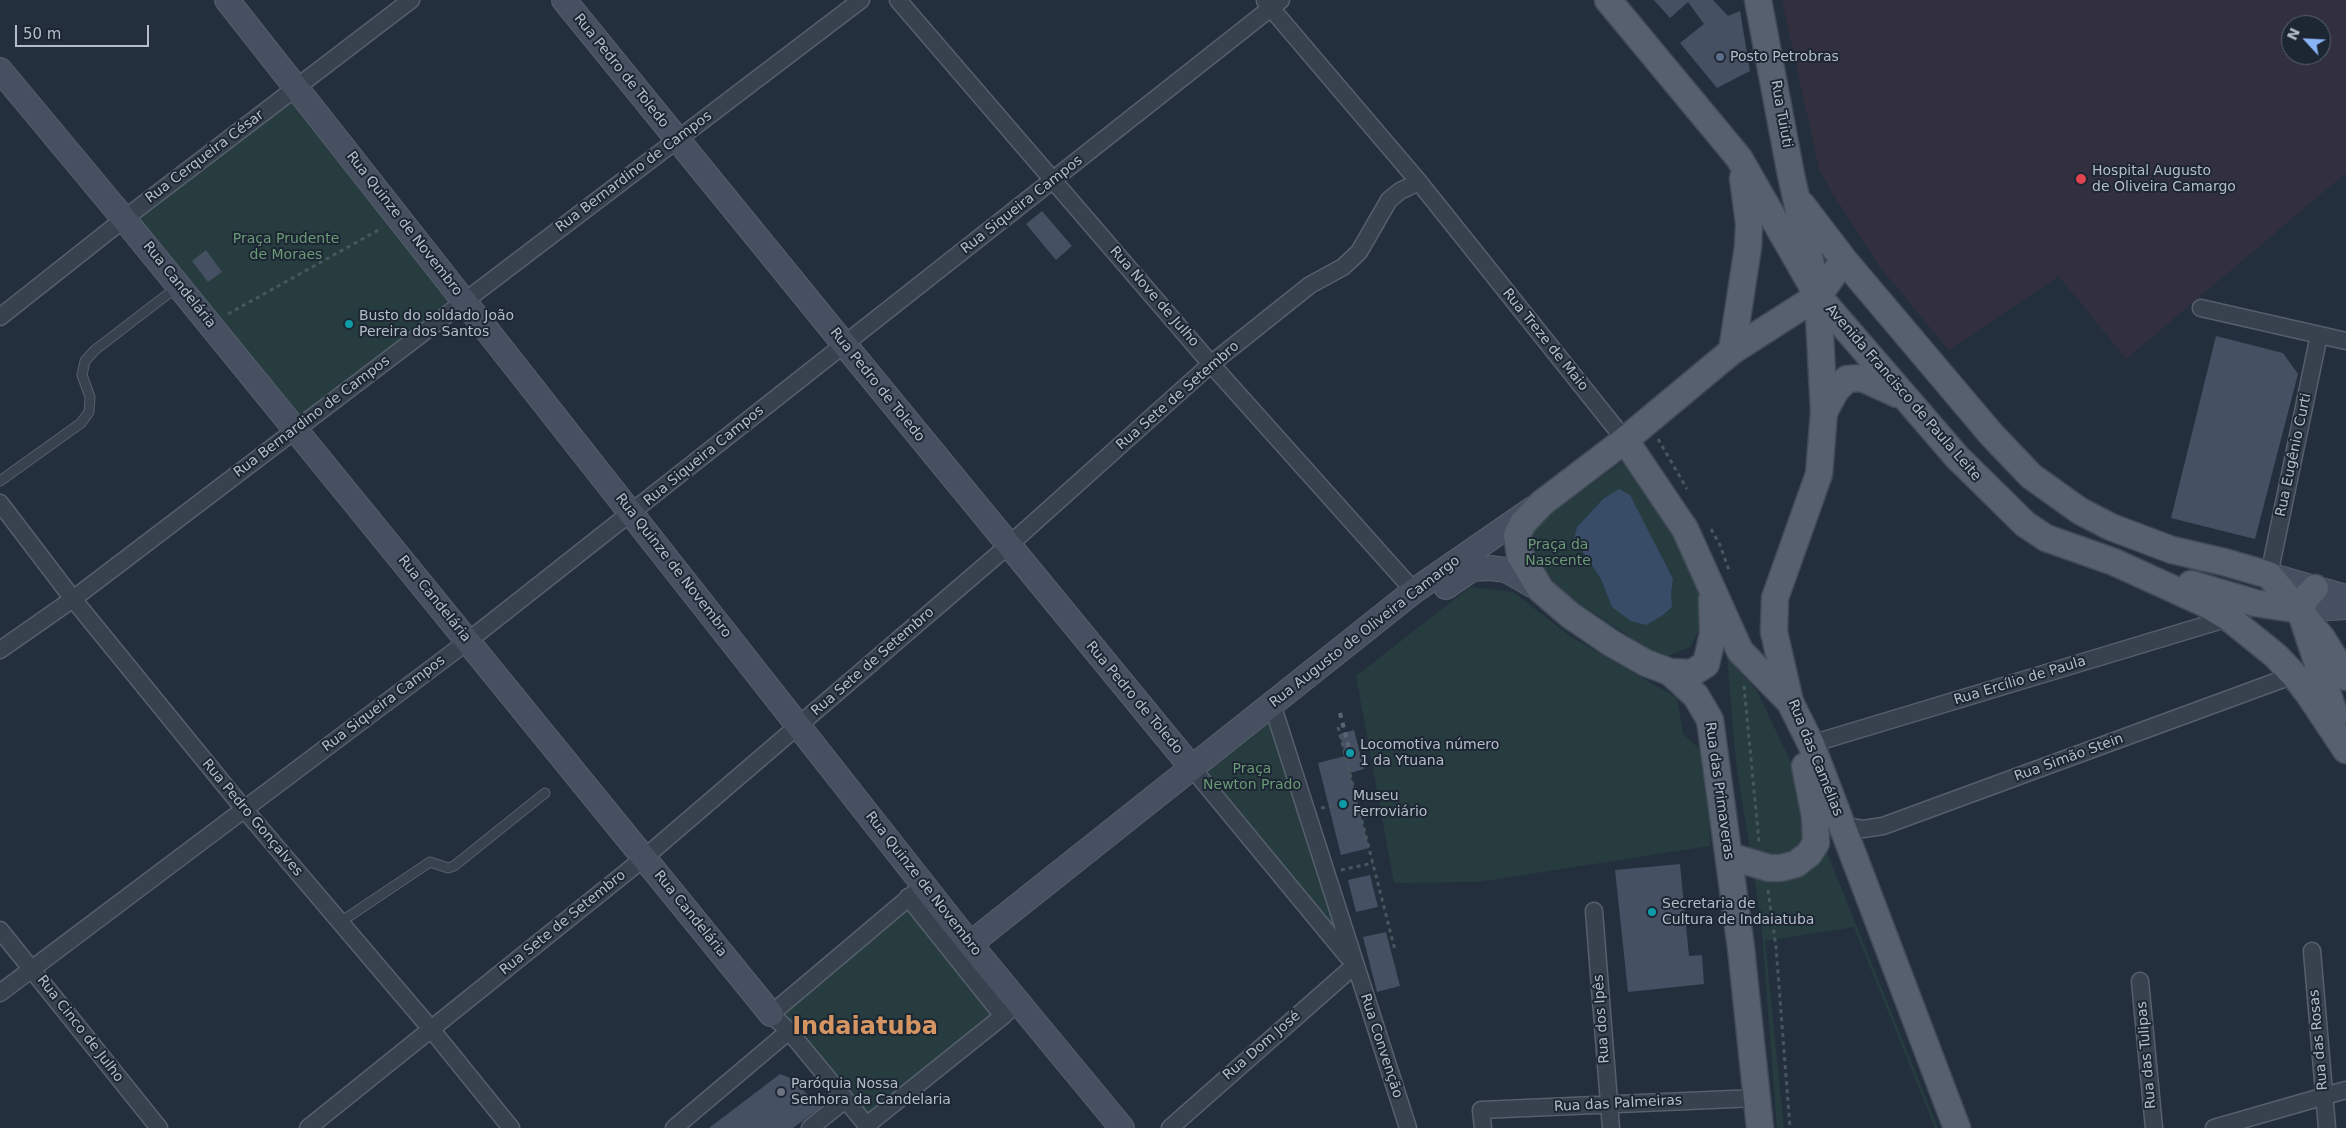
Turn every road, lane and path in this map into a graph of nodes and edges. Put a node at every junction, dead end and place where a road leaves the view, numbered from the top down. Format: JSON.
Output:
{"nodes":[{"id":1,"x":227,"y":0,"type":"edge"},
{"id":2,"x":411,"y":0,"type":"edge"},
{"id":3,"x":564,"y":0,"type":"edge"},
{"id":4,"x":860,"y":0,"type":"edge"},
{"id":5,"x":898,"y":0,"type":"edge"},
{"id":6,"x":1608,"y":0,"type":"edge"},
{"id":7,"x":1758,"y":0,"type":"edge"},
{"id":8,"x":1272,"y":2,"type":"edge"},
{"id":9,"x":0,"y":70,"type":"edge"},
{"id":10,"x":297,"y":87,"type":"junction"},
{"id":11,"x":677,"y":139,"type":"junction"},
{"id":12,"x":1739,"y":158,"type":"junction"},
{"id":13,"x":1053,"y":180,"type":"junction"},
{"id":14,"x":1419,"y":182,"type":"junction"},
{"id":15,"x":1798,"y":199,"type":"junction"},
{"id":16,"x":399,"y":218,"type":"junction"},
{"id":17,"x":124,"y":219,"type":"junction"},
{"id":18,"x":1844,"y":260,"type":"junction"},
{"id":19,"x":179,"y":286,"type":"junction"},
{"id":20,"x":1818,"y":296,"type":"junction"},
{"id":21,"x":464,"y":301,"type":"junction"},
{"id":22,"x":2201,"y":308,"type":"dead end"},
{"id":23,"x":0,"y":317,"type":"edge"},
{"id":24,"x":210,"y":324,"type":"junction"},
{"id":25,"x":2319,"y":334,"type":"junction"},
{"id":26,"x":2346,"y":341,"type":"edge"},
{"id":27,"x":844,"y":344,"type":"junction"},
{"id":28,"x":1732,"y":351,"type":"junction"},
{"id":29,"x":1212,"y":364,"type":"junction"},
{"id":30,"x":1903,"y":396,"type":"junction"},
{"id":31,"x":1824,"y":412,"type":"junction"},
{"id":32,"x":296,"y":429,"type":"junction"},
{"id":33,"x":1624,"y":440,"type":"junction"},
{"id":34,"x":0,"y":481,"type":"edge"},
{"id":35,"x":0,"y":503,"type":"edge"},
{"id":36,"x":1542,"y":503,"type":"junction"},
{"id":37,"x":632,"y":514,"type":"junction"},
{"id":38,"x":1009,"y":545,"type":"junction"},
{"id":39,"x":2114,"y":562,"type":"junction"},
{"id":40,"x":2269,"y":576,"type":"junction"},
{"id":41,"x":1710,"y":586,"type":"junction"},
{"id":42,"x":2315,"y":588,"type":"junction"},
{"id":43,"x":1541,"y":590,"type":"junction"},
{"id":44,"x":1414,"y":591,"type":"junction"},
{"id":45,"x":2346,"y":597,"type":"edge"},
{"id":46,"x":73,"y":598,"type":"junction"},
{"id":47,"x":2346,"y":607,"type":"edge"},
{"id":48,"x":2300,"y":610,"type":"junction"},
{"id":49,"x":2229,"y":618,"type":"junction"},
{"id":50,"x":468,"y":642,"type":"junction"},
{"id":51,"x":0,"y":650,"type":"edge"},
{"id":52,"x":1670,"y":672,"type":"junction"},
{"id":53,"x":2294,"y":676,"type":"junction"},
{"id":54,"x":2346,"y":678,"type":"edge"},
{"id":55,"x":1790,"y":702,"type":"junction"},
{"id":56,"x":1272,"y":704,"type":"junction"},
{"id":57,"x":799,"y":726,"type":"junction"},
{"id":58,"x":1338,"y":727,"type":"dead end"},
{"id":59,"x":1811,"y":744,"type":"junction"},
{"id":60,"x":2346,"y":749,"type":"edge"},
{"id":61,"x":1192,"y":768,"type":"junction"},
{"id":62,"x":545,"y":793,"type":"dead end"},
{"id":63,"x":1357,"y":801,"type":"junction"},
{"id":64,"x":244,"y":809,"type":"junction"},
{"id":65,"x":1306,"y":812,"type":"junction"},
{"id":66,"x":1842,"y":825,"type":"junction"},
{"id":67,"x":1729,"y":856,"type":"junction"},
{"id":68,"x":644,"y":858,"type":"junction"},
{"id":69,"x":1372,"y":863,"type":"junction"},
{"id":70,"x":1325,"y":873,"type":"junction"},
{"id":71,"x":916,"y":891,"type":"junction"},
{"id":72,"x":1594,"y":910,"type":"dead end"},
{"id":73,"x":339,"y":922,"type":"junction"},
{"id":74,"x":0,"y":930,"type":"edge"},
{"id":75,"x":970,"y":944,"type":"junction"},
{"id":76,"x":1776,"y":947,"type":"dead end"},
{"id":77,"x":1395,"y":950,"type":"dead end"},
{"id":78,"x":2312,"y":951,"type":"dead end"},
{"id":79,"x":1355,"y":965,"type":"junction"},
{"id":80,"x":32,"y":968,"type":"junction"},
{"id":81,"x":2140,"y":981,"type":"dead end"},
{"id":82,"x":0,"y":993,"type":"edge"},
{"id":83,"x":1010,"y":1008,"type":"junction"},
{"id":84,"x":771,"y":1014,"type":"junction"},
{"id":85,"x":431,"y":1029,"type":"junction"},
{"id":86,"x":789,"y":1031,"type":"junction"},
{"id":87,"x":2346,"y":1090,"type":"edge"},
{"id":88,"x":2324,"y":1095,"type":"junction"},
{"id":89,"x":1756,"y":1098,"type":"junction"},
{"id":90,"x":846,"y":1100,"type":"junction"},
{"id":91,"x":1609,"y":1105,"type":"junction"},
{"id":92,"x":868,"y":1126,"type":"edge"},
{"id":93,"x":675,"y":1127,"type":"edge"},
{"id":94,"x":159,"y":1128,"type":"edge"},
{"id":95,"x":308,"y":1128,"type":"edge"},
{"id":96,"x":511,"y":1128,"type":"edge"},
{"id":97,"x":810,"y":1128,"type":"edge"},
{"id":98,"x":1122,"y":1128,"type":"edge"},
{"id":99,"x":1170,"y":1128,"type":"edge"},
{"id":100,"x":1408,"y":1128,"type":"edge"},
{"id":101,"x":1483,"y":1128,"type":"edge"},
{"id":102,"x":1611,"y":1128,"type":"edge"},
{"id":103,"x":1760,"y":1128,"type":"edge"},
{"id":104,"x":1790,"y":1128,"type":"edge"},
{"id":105,"x":1957,"y":1128,"type":"edge"},
{"id":106,"x":2154,"y":1128,"type":"edge"},
{"id":107,"x":2214,"y":1128,"type":"edge"},
{"id":108,"x":2328,"y":1128,"type":"edge"}],
"edges":[{"from":1,"to":10,"type":"street","name":"Rua Quinze de Novembro"},
{"from":2,"to":10,"type":"street","name":"Rua Cerqueira César"},
{"from":3,"to":11,"type":"street","name":"Rua Pedro de Toledo"},
{"from":4,"to":11,"type":"street","name":"Rua Bernardino de Campos"},
{"from":5,"to":13,"type":"street","name":"Rua Nove de Julho"},
{"from":6,"to":12,"type":"main road","name":"Avenida Francisco de Paula Leite"},
{"from":7,"to":15,"type":"main road","name":"Rua Tuiuti"},
{"from":8,"to":13,"type":"street","name":"Rua Siqueira Campos"},
{"from":8,"to":14,"type":"street","name":"Rua Treze de Maio"},
{"from":9,"to":17,"type":"street","name":"Rua Candelária"},
{"from":10,"to":16,"type":"street","name":"Rua Quinze de Novembro"},
{"from":10,"to":17,"type":"street","name":"Rua Cerqueira César"},
{"from":11,"to":21,"type":"street","name":"Rua Bernardino de Campos"},
{"from":11,"to":27,"type":"street","name":"Rua Pedro de Toledo"},
{"from":12,"to":20,"type":"main road","name":"Avenida Francisco de Paula Leite"},
{"from":12,"to":28,"type":"main road"},
{"from":13,"to":27,"type":"street","name":"Rua Siqueira Campos"},
{"from":13,"to":29,"type":"street","name":"Rua Nove de Julho"},
{"from":14,"to":29,"type":"street","name":"Rua Sete de Setembro"},
{"from":14,"to":33,"type":"street","name":"Rua Treze de Maio"},
{"from":15,"to":18,"type":"main road"},
{"from":15,"to":20,"type":"main road","name":"Rua das Camélias"},
{"from":16,"to":21,"type":"street","name":"Rua Quinze de Novembro"},
{"from":16,"to":24,"type":"path"},
{"from":17,"to":19,"type":"street","name":"Rua Candelária"},
{"from":17,"to":23,"type":"street","name":"Rua Cerqueira César"},
{"from":18,"to":20,"type":"main road"},
{"from":18,"to":40,"type":"main road"},
{"from":19,"to":24,"type":"street","name":"Rua Candelária"},
{"from":19,"to":34,"type":"lane"},
{"from":20,"to":28,"type":"main road","name":"Rua Augusto de Oliveira Camargo"},
{"from":20,"to":30,"type":"main road","name":"Avenida Francisco de Paula Leite"},
{"from":20,"to":31,"type":"main road","name":"Rua das Camélias"},
{"from":21,"to":32,"type":"street","name":"Rua Bernardino de Campos"},
{"from":21,"to":37,"type":"street","name":"Rua Quinze de Novembro"},
{"from":22,"to":25,"type":"street"},
{"from":24,"to":32,"type":"street","name":"Rua Candelária"},
{"from":25,"to":26,"type":"street"},
{"from":25,"to":40,"type":"street","name":"Rua Eugênio Curti"},
{"from":27,"to":37,"type":"street","name":"Rua Siqueira Campos"},
{"from":27,"to":38,"type":"street","name":"Rua Pedro de Toledo"},
{"from":28,"to":33,"type":"main road","name":"Rua Augusto de Oliveira Camargo"},
{"from":29,"to":38,"type":"street","name":"Rua Sete de Setembro"},
{"from":29,"to":44,"type":"street","name":"Rua Nove de Julho"},
{"from":30,"to":31,"type":"main road"},
{"from":30,"to":39,"type":"main road","name":"Avenida Francisco de Paula Leite"},
{"from":31,"to":55,"type":"main road","name":"Rua das Camélias"},
{"from":32,"to":46,"type":"street","name":"Rua Bernardino de Campos"},
{"from":32,"to":50,"type":"street","name":"Rua Candelária"},
{"from":33,"to":36,"type":"main road","name":"Rua Augusto de Oliveira Camargo"},
{"from":33,"to":41,"type":"main road","name":"Rua Treze de Maio"},
{"from":35,"to":46,"type":"street","name":"Rua Pedro Gonçalves"},
{"from":36,"to":43,"type":"main road"},
{"from":36,"to":44,"type":"street","name":"Rua Augusto de Oliveira Camargo"},
{"from":37,"to":50,"type":"street","name":"Rua Siqueira Campos"},
{"from":37,"to":57,"type":"street","name":"Rua Quinze de Novembro"},
{"from":38,"to":57,"type":"street","name":"Rua Sete de Setembro"},
{"from":38,"to":61,"type":"street","name":"Rua Pedro de Toledo"},
{"from":39,"to":48,"type":"main road"},
{"from":39,"to":49,"type":"main road","name":"Avenida Francisco de Paula Leite"},
{"from":40,"to":42,"type":"street"},
{"from":40,"to":48,"type":"main road"},
{"from":41,"to":52,"type":"main road"},
{"from":41,"to":55,"type":"main road","name":"Rua Treze de Maio"},
{"from":42,"to":45,"type":"street"},
{"from":42,"to":48,"type":"main road"},
{"from":43,"to":44,"type":"street","name":"Rua das Primaveras"},
{"from":43,"to":52,"type":"main road","name":"Rua das Primaveras"},
{"from":44,"to":56,"type":"street","name":"Rua Augusto de Oliveira Camargo"},
{"from":46,"to":51,"type":"street","name":"Rua Bernardino de Campos"},
{"from":46,"to":64,"type":"street","name":"Rua Pedro Gonçalves"},
{"from":47,"to":48,"type":"street"},
{"from":48,"to":54,"type":"main road"},
{"from":48,"to":60,"type":"main road"},
{"from":49,"to":53,"type":"main road","name":"Avenida Francisco de Paula Leite"},
{"from":49,"to":59,"type":"street","name":"Rua Ercílio de Paula"},
{"from":50,"to":64,"type":"street","name":"Rua Siqueira Campos"},
{"from":50,"to":68,"type":"street","name":"Rua Candelária"},
{"from":52,"to":67,"type":"main road","name":"Rua das Primaveras"},
{"from":53,"to":60,"type":"main road","name":"Avenida Francisco de Paula Leite"},
{"from":53,"to":66,"type":"street","name":"Rua Simão Stein"},
{"from":55,"to":59,"type":"main road","name":"Rua das Camélias"},
{"from":55,"to":67,"type":"main road"},
{"from":56,"to":61,"type":"street","name":"Rua Augusto de Oliveira Camargo"},
{"from":56,"to":65,"type":"street"},
{"from":57,"to":68,"type":"street","name":"Rua Sete de Setembro"},
{"from":57,"to":71,"type":"street","name":"Rua Quinze de Novembro"},
{"from":58,"to":63,"type":"path"},
{"from":59,"to":66,"type":"main road","name":"Rua das Camélias"},
{"from":61,"to":75,"type":"street","name":"Rua Augusto de Oliveira Camargo"},
{"from":61,"to":79,"type":"street"},
{"from":62,"to":73,"type":"lane"},
{"from":63,"to":65,"type":"path"},
{"from":63,"to":69,"type":"path"},
{"from":64,"to":73,"type":"street","name":"Rua Pedro Gonçalves"},
{"from":64,"to":80,"type":"street","name":"Rua Siqueira Campos"},
{"from":65,"to":70,"type":"street"},
{"from":66,"to":105,"type":"main road","name":"Rua das Camélias"},
{"from":67,"to":89,"type":"main road","name":"Rua das Primaveras"},
{"from":68,"to":84,"type":"street","name":"Rua Candelária"},
{"from":68,"to":85,"type":"street","name":"Rua Sete de Setembro"},
{"from":69,"to":70,"type":"path"},
{"from":69,"to":77,"type":"path"},
{"from":70,"to":79,"type":"street"},
{"from":71,"to":75,"type":"street","name":"Rua Quinze de Novembro"},
{"from":71,"to":83,"type":"street"},
{"from":71,"to":84,"type":"street"},
{"from":72,"to":91,"type":"street","name":"Rua dos Ipês"},
{"from":73,"to":85,"type":"street","name":"Rua Pedro Gonçalves"},
{"from":74,"to":80,"type":"street","name":"Rua Cinco de Julho"},
{"from":75,"to":83,"type":"street","name":"Rua Quinze de Novembro"},
{"from":76,"to":104,"type":"path"},
{"from":78,"to":88,"type":"street","name":"Rua das Rosas"},
{"from":79,"to":99,"type":"street","name":"Rua Dom José"},
{"from":79,"to":100,"type":"street","name":"Rua Convenção"},
{"from":80,"to":82,"type":"street","name":"Rua Siqueira Campos"},
{"from":80,"to":94,"type":"street","name":"Rua Cinco de Julho"},
{"from":81,"to":106,"type":"street","name":"Rua das Tulipas"},
{"from":83,"to":92,"type":"street"},
{"from":83,"to":98,"type":"street","name":"Rua Quinze de Novembro"},
{"from":84,"to":86,"type":"street","name":"Rua Candelária"},
{"from":85,"to":95,"type":"street","name":"Rua Sete de Setembro"},
{"from":85,"to":96,"type":"street","name":"Rua Pedro Gonçalves"},
{"from":86,"to":90,"type":"street","name":"Rua Candelária"},
{"from":86,"to":93,"type":"street"},
{"from":87,"to":88,"type":"street"},
{"from":88,"to":107,"type":"street"},
{"from":88,"to":108,"type":"street","name":"Rua das Rosas"},
{"from":89,"to":91,"type":"street","name":"Rua das Palmeiras"},
{"from":89,"to":103,"type":"main road","name":"Rua das Primaveras"},
{"from":90,"to":92,"type":"street","name":"Rua Candelária"},
{"from":90,"to":97,"type":"street"},
{"from":91,"to":101,"type":"street","name":"Rua das Palmeiras"},
{"from":91,"to":102,"type":"street","name":"Rua dos Ipês"}]}
